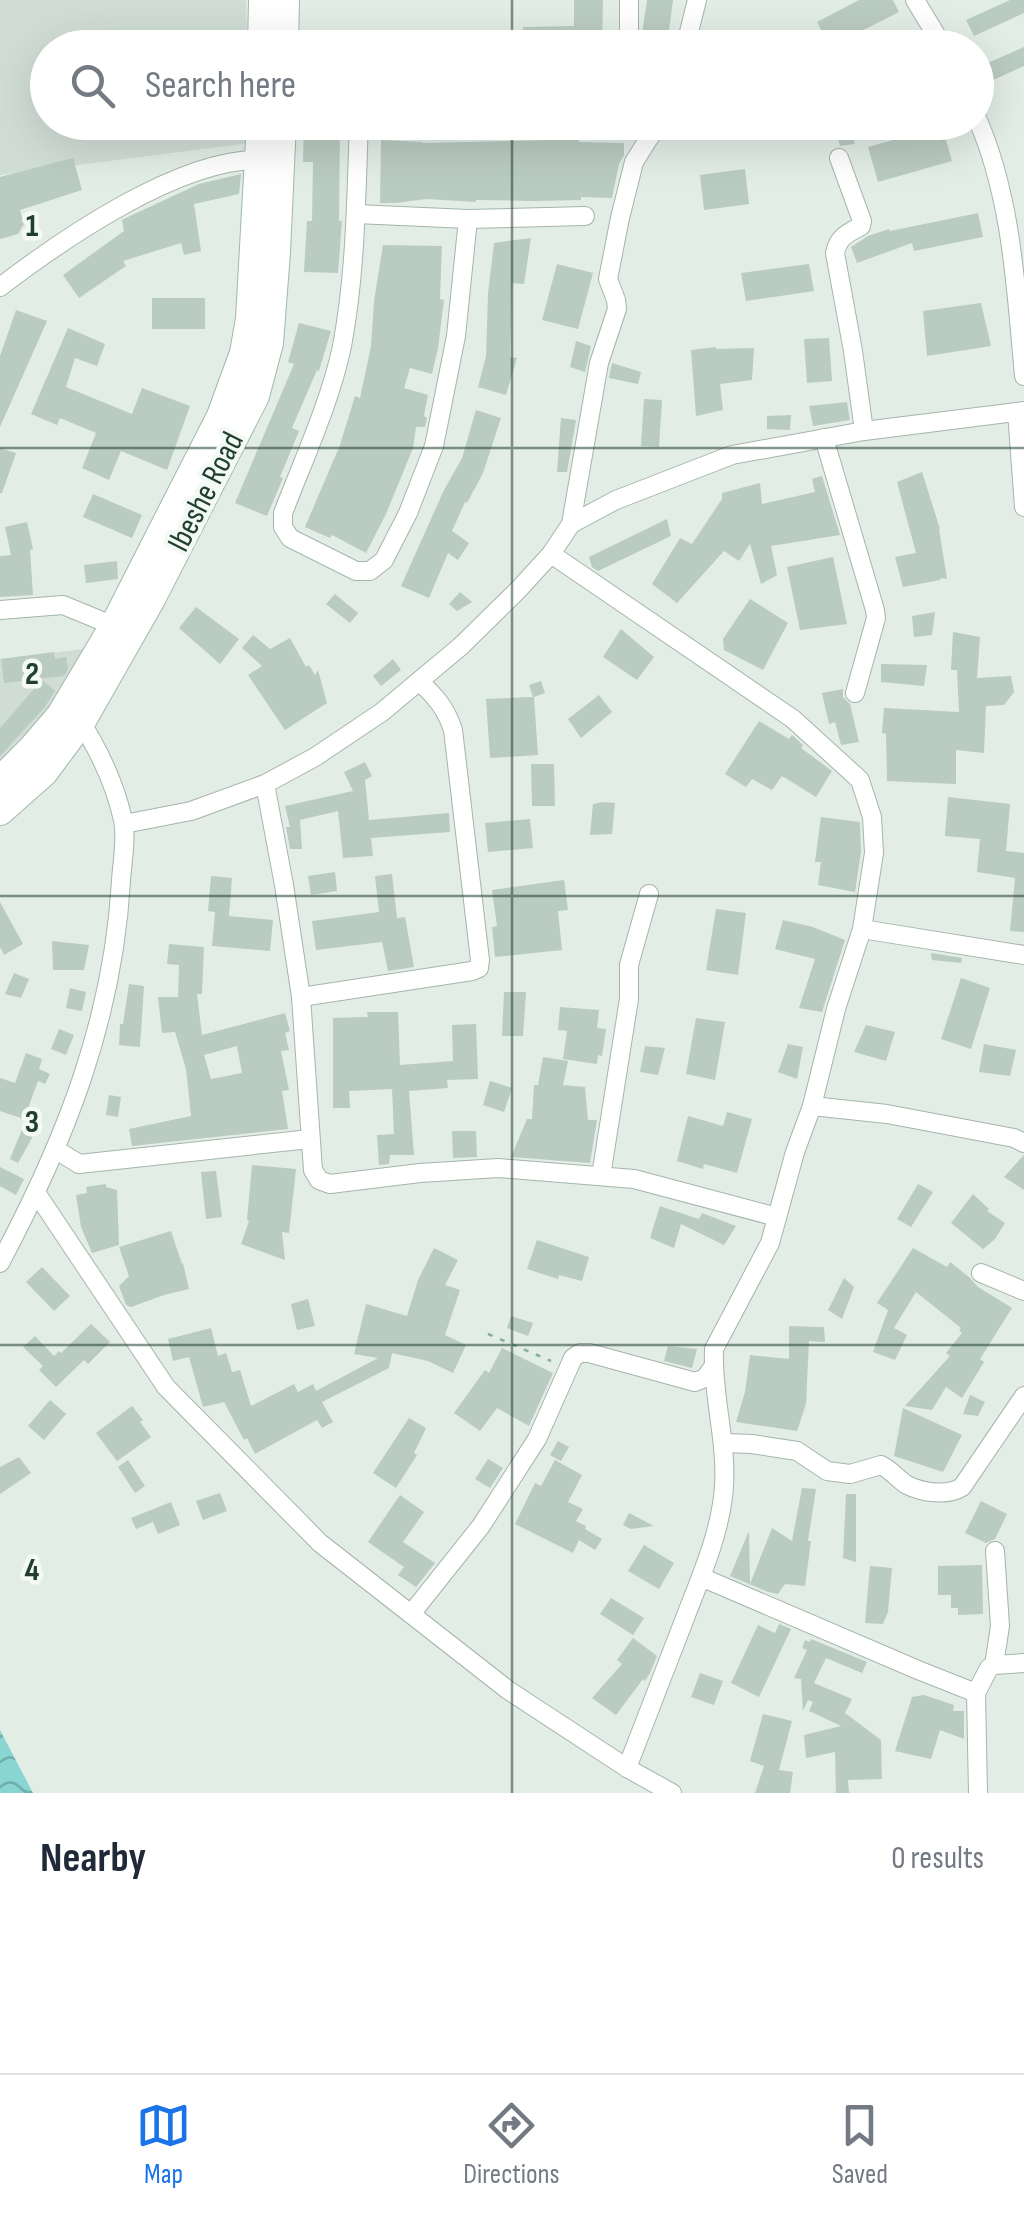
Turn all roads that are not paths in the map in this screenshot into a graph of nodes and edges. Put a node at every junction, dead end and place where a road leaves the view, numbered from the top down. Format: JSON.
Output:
{"nodes":[{"id":1,"x":263,"y":0,"type":"edge"},
{"id":2,"x":285,"y":0,"type":"edge"},
{"id":3,"x":629,"y":0,"type":"edge"},
{"id":4,"x":696,"y":0,"type":"edge"},
{"id":5,"x":914,"y":0,"type":"edge"},
{"id":6,"x":262,"y":30,"type":"edge"},
{"id":7,"x":284,"y":30,"type":"edge"},
{"id":8,"x":628,"y":30,"type":"edge"},
{"id":9,"x":689,"y":30,"type":"edge"},
{"id":10,"x":933,"y":30,"type":"edge"},
{"id":11,"x":260,"y":140,"type":"edge"},
{"id":12,"x":281,"y":140,"type":"edge"},
{"id":13,"x":358,"y":140,"type":"edge"},
{"id":14,"x":649,"y":140,"type":"edge"},
{"id":15,"x":987,"y":140,"type":"edge"},
{"id":16,"x":838,"y":158,"type":"dead end"},
{"id":17,"x":260,"y":160,"type":"junction"},
{"id":18,"x":356,"y":214,"type":"junction"},
{"id":19,"x":585,"y":216,"type":"dead end"},
{"id":20,"x":468,"y":218,"type":"junction"},
{"id":21,"x":0,"y":287,"type":"edge"},
{"id":22,"x":1024,"y":376,"type":"edge"},
{"id":23,"x":1020,"y":412,"type":"edge"},
{"id":24,"x":864,"y":431,"type":"junction"},
{"id":25,"x":824,"y":438,"type":"junction"},
{"id":26,"x":1024,"y":507,"type":"edge"},
{"id":27,"x":571,"y":524,"type":"junction"},
{"id":28,"x":551,"y":554,"type":"junction"},
{"id":29,"x":0,"y":610,"type":"edge"},
{"id":30,"x":114,"y":626,"type":"junction"},
{"id":31,"x":419,"y":681,"type":"junction"},
{"id":32,"x":855,"y":693,"type":"dead end"},
{"id":33,"x":74,"y":713,"type":"junction"},
{"id":34,"x":0,"y":782,"type":"edge"},
{"id":35,"x":265,"y":784,"type":"junction"},
{"id":36,"x":0,"y":811,"type":"edge"},
{"id":37,"x":124,"y":824,"type":"junction"},
{"id":38,"x":649,"y":894,"type":"dead end"},
{"id":39,"x":862,"y":930,"type":"junction"},
{"id":40,"x":1024,"y":955,"type":"edge"},
{"id":41,"x":301,"y":997,"type":"junction"},
{"id":42,"x":812,"y":1106,"type":"junction"},
{"id":43,"x":310,"y":1139,"type":"junction"},
{"id":44,"x":1024,"y":1143,"type":"edge"},
{"id":45,"x":55,"y":1149,"type":"junction"},
{"id":46,"x":601,"y":1176,"type":"junction"},
{"id":47,"x":36,"y":1194,"type":"junction"},
{"id":48,"x":777,"y":1217,"type":"junction"},
{"id":49,"x":0,"y":1263,"type":"edge"},
{"id":50,"x":980,"y":1273,"type":"dead end"},
{"id":51,"x":1024,"y":1292,"type":"edge"},
{"id":52,"x":713,"y":1368,"type":"junction"},
{"id":53,"x":1024,"y":1396,"type":"edge"},
{"id":54,"x":724,"y":1444,"type":"junction"},
{"id":55,"x":996,"y":1552,"type":"dead end"},
{"id":56,"x":701,"y":1577,"type":"junction"},
{"id":57,"x":411,"y":1614,"type":"junction"},
{"id":58,"x":1024,"y":1664,"type":"edge"},
{"id":59,"x":994,"y":1665,"type":"junction"},
{"id":60,"x":976,"y":1693,"type":"junction"},
{"id":61,"x":627,"y":1768,"type":"junction"},
{"id":62,"x":672,"y":1793,"type":"edge"},
{"id":63,"x":978,"y":1793,"type":"edge"}],
"edges":[{"from":1,"to":6,"type":"main road"},
{"from":2,"to":7,"type":"main road"},
{"from":3,"to":8,"type":"street"},
{"from":4,"to":9,"type":"street"},
{"from":5,"to":10,"type":"street"},
{"from":11,"to":17,"type":"main road","name":"Ibeshe Road"},
{"from":12,"to":33,"type":"main road","name":"Ibeshe Road"},
{"from":13,"to":18,"type":"street"},
{"from":14,"to":27,"type":"street"},
{"from":15,"to":22,"type":"street"},
{"from":16,"to":24,"type":"street"},
{"from":17,"to":21,"type":"street"},
{"from":17,"to":30,"type":"main road","name":"Ibeshe Road"},
{"from":18,"to":20,"type":"street"},
{"from":18,"to":20,"type":"street"},
{"from":19,"to":20,"type":"street"},
{"from":23,"to":24,"type":"street"},
{"from":23,"to":26,"type":"street"},
{"from":24,"to":25,"type":"street"},
{"from":25,"to":27,"type":"street"},
{"from":25,"to":32,"type":"street"},
{"from":27,"to":28,"type":"street"},
{"from":28,"to":31,"type":"street"},
{"from":28,"to":39,"type":"street"},
{"from":29,"to":30,"type":"street"},
{"from":30,"to":33,"type":"main road","name":"Ibeshe Road"},
{"from":31,"to":35,"type":"street"},
{"from":31,"to":41,"type":"street"},
{"from":33,"to":34,"type":"main road","name":"Ibeshe Road"},
{"from":33,"to":36,"type":"main road","name":"Ibeshe Road"},
{"from":33,"to":37,"type":"street"},
{"from":35,"to":37,"type":"street"},
{"from":35,"to":41,"type":"street"},
{"from":37,"to":45,"type":"street"},
{"from":38,"to":46,"type":"street"},
{"from":39,"to":40,"type":"street"},
{"from":39,"to":42,"type":"street"},
{"from":41,"to":43,"type":"street"},
{"from":42,"to":44,"type":"street"},
{"from":42,"to":48,"type":"street"},
{"from":43,"to":45,"type":"street"},
{"from":43,"to":46,"type":"street"},
{"from":45,"to":47,"type":"street"},
{"from":46,"to":48,"type":"street"},
{"from":47,"to":49,"type":"street"},
{"from":47,"to":57,"type":"street"},
{"from":48,"to":52,"type":"street"},
{"from":50,"to":51,"type":"street"},
{"from":52,"to":54,"type":"street"},
{"from":52,"to":57,"type":"street"},
{"from":53,"to":54,"type":"street"},
{"from":54,"to":56,"type":"street"},
{"from":55,"to":59,"type":"street"},
{"from":56,"to":60,"type":"street"},
{"from":56,"to":61,"type":"street"},
{"from":57,"to":61,"type":"street"},
{"from":58,"to":59,"type":"street"},
{"from":59,"to":60,"type":"street"},
{"from":60,"to":63,"type":"street"},
{"from":61,"to":62,"type":"street"}]}
